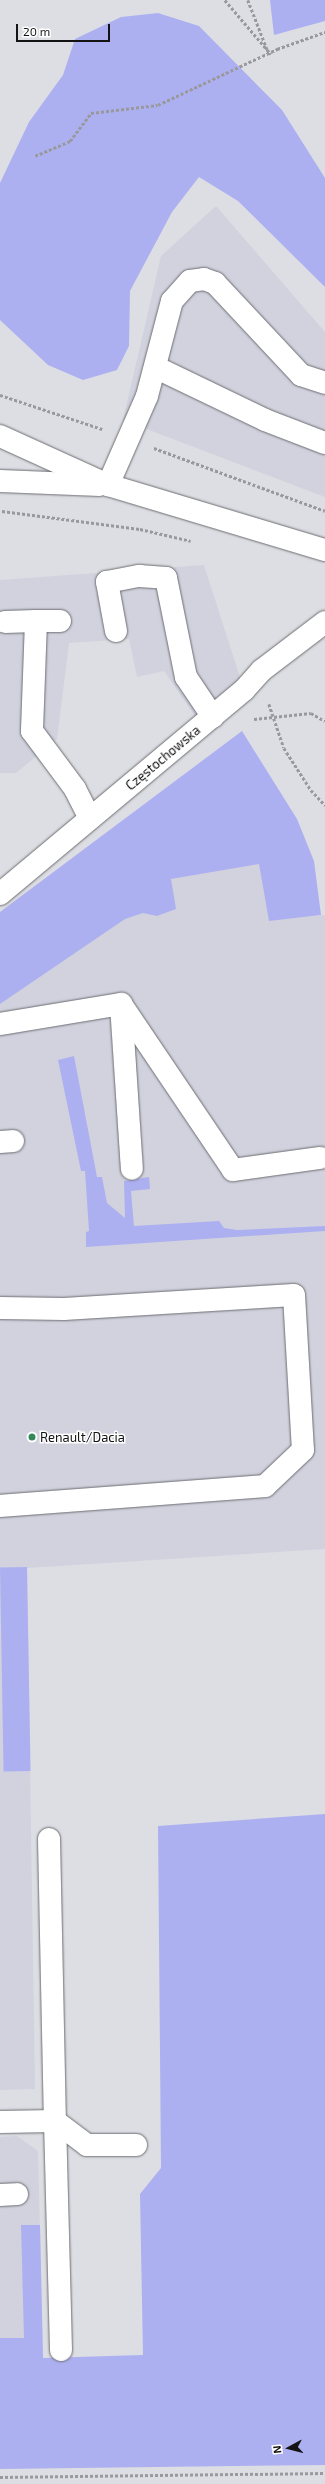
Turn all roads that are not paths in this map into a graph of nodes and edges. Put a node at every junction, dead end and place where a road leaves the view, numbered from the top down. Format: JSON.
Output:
{"nodes":[{"id":1,"x":155,"y":368,"type":"junction"},
{"id":2,"x":325,"y":383,"type":"edge"},
{"id":3,"x":0,"y":436,"type":"edge"},
{"id":4,"x":325,"y":443,"type":"edge"},
{"id":5,"x":0,"y":481,"type":"edge"},
{"id":6,"x":108,"y":485,"type":"junction"},
{"id":7,"x":325,"y":550,"type":"edge"},
{"id":8,"x":60,"y":621,"type":"dead end"},
{"id":9,"x":5,"y":622,"type":"dead end"},
{"id":10,"x":36,"y":622,"type":"junction"},
{"id":11,"x":325,"y":622,"type":"edge"},
{"id":12,"x":116,"y":631,"type":"dead end"},
{"id":13,"x":213,"y":717,"type":"junction"},
{"id":14,"x":90,"y":818,"type":"junction"},
{"id":15,"x":0,"y":894,"type":"edge"},
{"id":16,"x":121,"y":1004,"type":"junction"},
{"id":17,"x":0,"y":1024,"type":"edge"},
{"id":18,"x":320,"y":1158,"type":"dead end"},
{"id":19,"x":132,"y":1169,"type":"dead end"},
{"id":20,"x":0,"y":1308,"type":"edge"},
{"id":21,"x":0,"y":1506,"type":"edge"},
{"id":22,"x":49,"y":1839,"type":"dead end"},
{"id":23,"x":55,"y":2121,"type":"junction"},
{"id":24,"x":0,"y":2122,"type":"edge"},
{"id":25,"x":136,"y":2145,"type":"dead end"},
{"id":26,"x":61,"y":2350,"type":"dead end"}],
"edges":[{"from":1,"to":2,"type":"street"},
{"from":1,"to":4,"type":"street"},
{"from":1,"to":6,"type":"street"},
{"from":3,"to":6,"type":"street"},
{"from":5,"to":6,"type":"street"},
{"from":6,"to":7,"type":"street"},
{"from":8,"to":10,"type":"street"},
{"from":9,"to":10,"type":"street"},
{"from":10,"to":14,"type":"street"},
{"from":11,"to":13,"type":"street","name":"Częstochowska"},
{"from":12,"to":13,"type":"street"},
{"from":13,"to":14,"type":"street","name":"Częstochowska"},
{"from":14,"to":15,"type":"street","name":"Częstochowska"},
{"from":16,"to":17,"type":"street"},
{"from":16,"to":18,"type":"street"},
{"from":16,"to":19,"type":"street"},
{"from":20,"to":21,"type":"street"},
{"from":22,"to":23,"type":"street"},
{"from":23,"to":24,"type":"street"},
{"from":23,"to":25,"type":"street"},
{"from":23,"to":26,"type":"street"}]}
